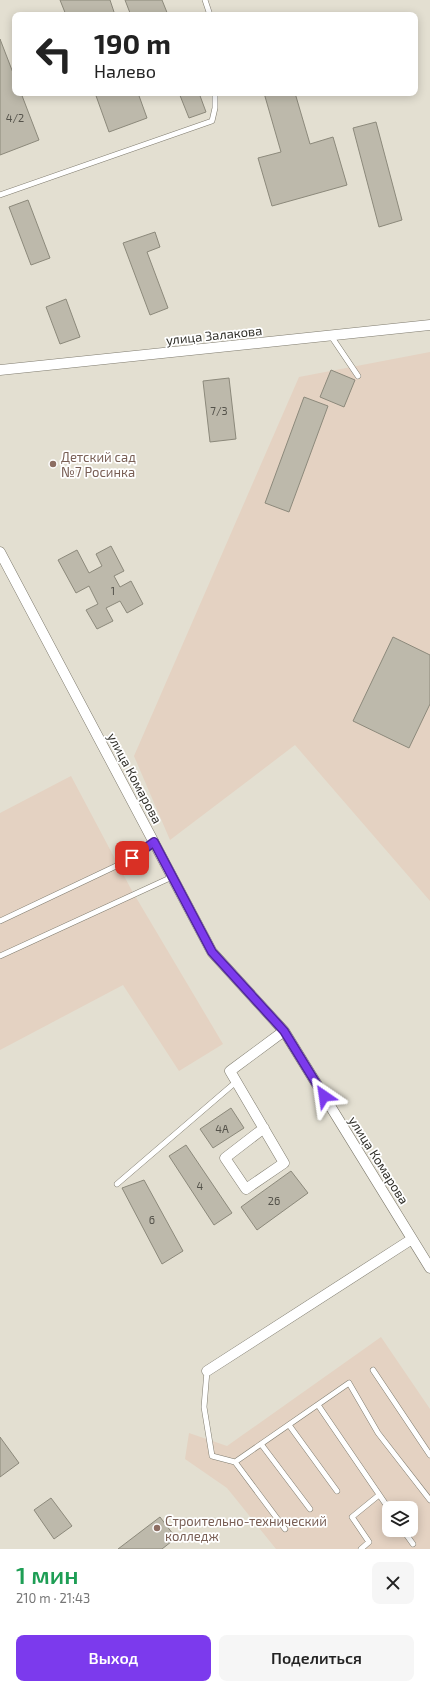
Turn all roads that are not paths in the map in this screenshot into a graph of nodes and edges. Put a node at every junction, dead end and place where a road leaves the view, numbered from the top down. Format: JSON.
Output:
{"nodes":[{"id":1,"x":205,"y":0,"type":"edge"},
{"id":2,"x":209,"y":12,"type":"edge"},
{"id":3,"x":215,"y":96,"type":"edge"},
{"id":4,"x":0,"y":195,"type":"edge"},
{"id":5,"x":430,"y":325,"type":"edge"},
{"id":6,"x":331,"y":336,"type":"junction"},
{"id":7,"x":0,"y":370,"type":"edge"},
{"id":8,"x":358,"y":376,"type":"dead end"},
{"id":9,"x":1,"y":557,"type":"edge"},
{"id":10,"x":154,"y":842,"type":"junction"},
{"id":11,"x":172,"y":877,"type":"junction"},
{"id":12,"x":0,"y":921,"type":"edge"},
{"id":13,"x":0,"y":956,"type":"edge"},
{"id":14,"x":284,"y":1031,"type":"junction"},
{"id":15,"x":237,"y":1081,"type":"junction"},
{"id":16,"x":264,"y":1128,"type":"junction"},
{"id":17,"x":117,"y":1184,"type":"dead end"},
{"id":18,"x":412,"y":1238,"type":"junction"},
{"id":19,"x":430,"y":1268,"type":"edge"},
{"id":20,"x":373,"y":1370,"type":"dead end"},
{"id":21,"x":207,"y":1371,"type":"joint"},
{"id":22,"x":318,"y":1405,"type":"junction"},
{"id":23,"x":288,"y":1425,"type":"junction"},
{"id":24,"x":261,"y":1444,"type":"junction"},
{"id":25,"x":430,"y":1455,"type":"edge"},
{"id":26,"x":235,"y":1462,"type":"junction"},
{"id":27,"x":337,"y":1491,"type":"dead end"},
{"id":28,"x":379,"y":1495,"type":"junction"},
{"id":29,"x":430,"y":1500,"type":"edge"},
{"id":30,"x":383,"y":1501,"type":"edge"},
{"id":31,"x":310,"y":1509,"type":"dead end"},
{"id":32,"x":285,"y":1529,"type":"dead end"},
{"id":33,"x":408,"y":1537,"type":"edge"},
{"id":34,"x":413,"y":1544,"type":"dead end"},
{"id":35,"x":361,"y":1549,"type":"edge"}],
"edges":[{"from":1,"to":2,"type":"lane"},
{"from":3,"to":4,"type":"lane"},
{"from":5,"to":6,"type":"street","name":"улица Залакова"},
{"from":6,"to":7,"type":"street","name":"улица Залакова"},
{"from":6,"to":8,"type":"lane"},
{"from":9,"to":10,"type":"street","name":"улица Комарова"},
{"from":10,"to":11,"type":"street","name":"улица Комарова"},
{"from":10,"to":12,"type":"lane"},
{"from":11,"to":13,"type":"lane"},
{"from":11,"to":14,"type":"street","name":"улица Комарова"},
{"from":14,"to":15,"type":"street"},
{"from":14,"to":18,"type":"street","name":"улица Комарова"},
{"from":15,"to":16,"type":"street"},
{"from":15,"to":17,"type":"lane"},
{"from":16,"to":16,"type":"street"},
{"from":18,"to":19,"type":"street","name":"улица Комарова"},
{"from":18,"to":21,"type":"street"},
{"from":20,"to":25,"type":"lane"},
{"from":21,"to":26,"type":"lane"},
{"from":22,"to":23,"type":"lane"},
{"from":22,"to":28,"type":"lane"},
{"from":22,"to":29,"type":"lane"},
{"from":23,"to":24,"type":"lane"},
{"from":23,"to":27,"type":"lane"},
{"from":24,"to":26,"type":"lane"},
{"from":24,"to":31,"type":"lane"},
{"from":26,"to":32,"type":"lane"},
{"from":28,"to":30,"type":"lane"},
{"from":28,"to":35,"type":"lane"},
{"from":33,"to":34,"type":"lane"}]}
